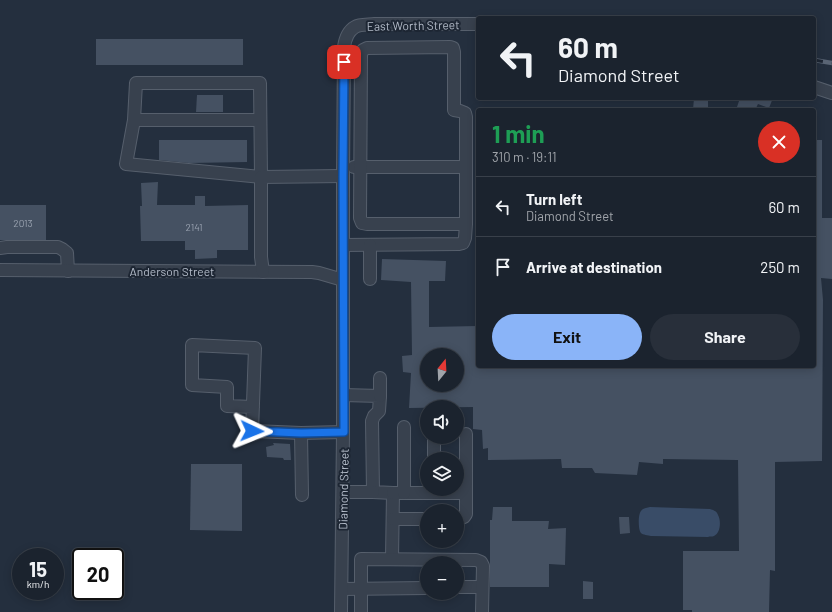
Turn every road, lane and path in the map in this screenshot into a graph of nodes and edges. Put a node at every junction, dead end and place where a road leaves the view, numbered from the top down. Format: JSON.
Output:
{"nodes":[{"id":1,"x":476,"y":24,"type":"edge"},
{"id":2,"x":351,"y":32,"type":"joint"},
{"id":3,"x":816,"y":88,"type":"edge"},
{"id":4,"x":832,"y":93,"type":"edge"},
{"id":5,"x":134,"y":120,"type":"junction"},
{"id":6,"x":260,"y":120,"type":"junction"},
{"id":7,"x":361,"y":167,"type":"junction"},
{"id":8,"x":466,"y":167,"type":"junction"},
{"id":9,"x":343,"y":172,"type":"junction"},
{"id":10,"x":261,"y":177,"type":"junction"},
{"id":11,"x":466,"y":224,"type":"junction"},
{"id":12,"x":422,"y":225,"type":"junction"},
{"id":13,"x":343,"y":245,"type":"junction"},
{"id":14,"x":370,"y":245,"type":"junction"},
{"id":15,"x":422,"y":245,"type":"junction"},
{"id":16,"x":0,"y":248,"type":"edge"},
{"id":17,"x":0,"y":270,"type":"edge"},
{"id":18,"x":68,"y":271,"type":"junction"},
{"id":19,"x":263,"y":272,"type":"junction"},
{"id":20,"x":370,"y":279,"type":"dead end"},
{"id":21,"x":343,"y":280,"type":"junction"},
{"id":22,"x":380,"y":378,"type":"dead end"},
{"id":23,"x":343,"y":395,"type":"junction"},
{"id":24,"x":380,"y":396,"type":"junction"},
{"id":25,"x":253,"y":407,"type":"junction"},
{"id":26,"x":404,"y":427,"type":"dead end"},
{"id":27,"x":344,"y":432,"type":"junction"},
{"id":28,"x":301,"y":433,"type":"junction"},
{"id":29,"x":466,"y":434,"type":"dead end"},
{"id":30,"x":343,"y":492,"type":"junction"},
{"id":31,"x":373,"y":492,"type":"junction"},
{"id":32,"x":420,"y":492,"type":"edge"},
{"id":33,"x":398,"y":493,"type":"junction"},
{"id":34,"x":466,"y":493,"type":"joint"},
{"id":35,"x":302,"y":495,"type":"dead end"},
{"id":36,"x":464,"y":517,"type":"edge"},
{"id":37,"x":393,"y":518,"type":"junction"},
{"id":38,"x":420,"y":518,"type":"edge"},
{"id":39,"x":342,"y":559,"type":"junction"},
{"id":40,"x":361,"y":559,"type":"junction"},
{"id":41,"x":392,"y":559,"type":"junction"},
{"id":42,"x":464,"y":587,"type":"edge"},
{"id":43,"x":482,"y":587,"type":"junction"},
{"id":44,"x":361,"y":588,"type":"junction"},
{"id":45,"x":420,"y":588,"type":"edge"},
{"id":46,"x":342,"y":589,"type":"junction"},
{"id":47,"x":341,"y":612,"type":"edge"},
{"id":48,"x":361,"y":612,"type":"edge"},
{"id":49,"x":482,"y":612,"type":"edge"}],
"edges":[{"from":1,"to":2,"type":"street","name":"East Worth Street"},
{"from":2,"to":9,"type":"street","name":"Diamond Street"},
{"from":3,"to":4,"type":"street"},
{"from":5,"to":6,"type":"street"},
{"from":5,"to":6,"type":"street"},
{"from":5,"to":10,"type":"street"},
{"from":6,"to":10,"type":"street"},
{"from":7,"to":8,"type":"street"},
{"from":7,"to":8,"type":"street"},
{"from":7,"to":9,"type":"street"},
{"from":7,"to":12,"type":"street"},
{"from":8,"to":11,"type":"street"},
{"from":9,"to":10,"type":"street"},
{"from":9,"to":13,"type":"street","name":"Diamond Street"},
{"from":10,"to":19,"type":"street"},
{"from":11,"to":12,"type":"street"},
{"from":11,"to":15,"type":"street"},
{"from":12,"to":15,"type":"street"},
{"from":13,"to":14,"type":"street"},
{"from":13,"to":21,"type":"street","name":"Diamond Street"},
{"from":14,"to":15,"type":"street"},
{"from":14,"to":20,"type":"street"},
{"from":16,"to":18,"type":"street"},
{"from":17,"to":18,"type":"street","name":"Anderson Street"},
{"from":18,"to":19,"type":"street","name":"Anderson Street"},
{"from":19,"to":21,"type":"street","name":"Anderson Street"},
{"from":21,"to":23,"type":"street","name":"Diamond Street"},
{"from":22,"to":24,"type":"street"},
{"from":23,"to":24,"type":"street"},
{"from":23,"to":27,"type":"street","name":"Diamond Street"},
{"from":24,"to":31,"type":"street"},
{"from":25,"to":25,"type":"street"},
{"from":25,"to":28,"type":"street"},
{"from":26,"to":33,"type":"street"},
{"from":27,"to":28,"type":"street"},
{"from":27,"to":30,"type":"street","name":"Diamond Street"},
{"from":28,"to":35,"type":"street"},
{"from":29,"to":34,"type":"street"},
{"from":30,"to":31,"type":"street"},
{"from":30,"to":39,"type":"street","name":"Diamond Street"},
{"from":31,"to":33,"type":"street"},
{"from":32,"to":33,"type":"street"},
{"from":33,"to":37,"type":"street"},
{"from":34,"to":36,"type":"street"},
{"from":37,"to":38,"type":"street"},
{"from":37,"to":41,"type":"street"},
{"from":39,"to":40,"type":"street"},
{"from":39,"to":46,"type":"street","name":"Diamond Street"},
{"from":40,"to":41,"type":"street"},
{"from":40,"to":44,"type":"street"},
{"from":41,"to":43,"type":"street"},
{"from":42,"to":43,"type":"street"},
{"from":43,"to":49,"type":"street"},
{"from":44,"to":45,"type":"street"},
{"from":44,"to":46,"type":"street"},
{"from":44,"to":48,"type":"street"},
{"from":46,"to":47,"type":"street","name":"Diamond Street"}]}
